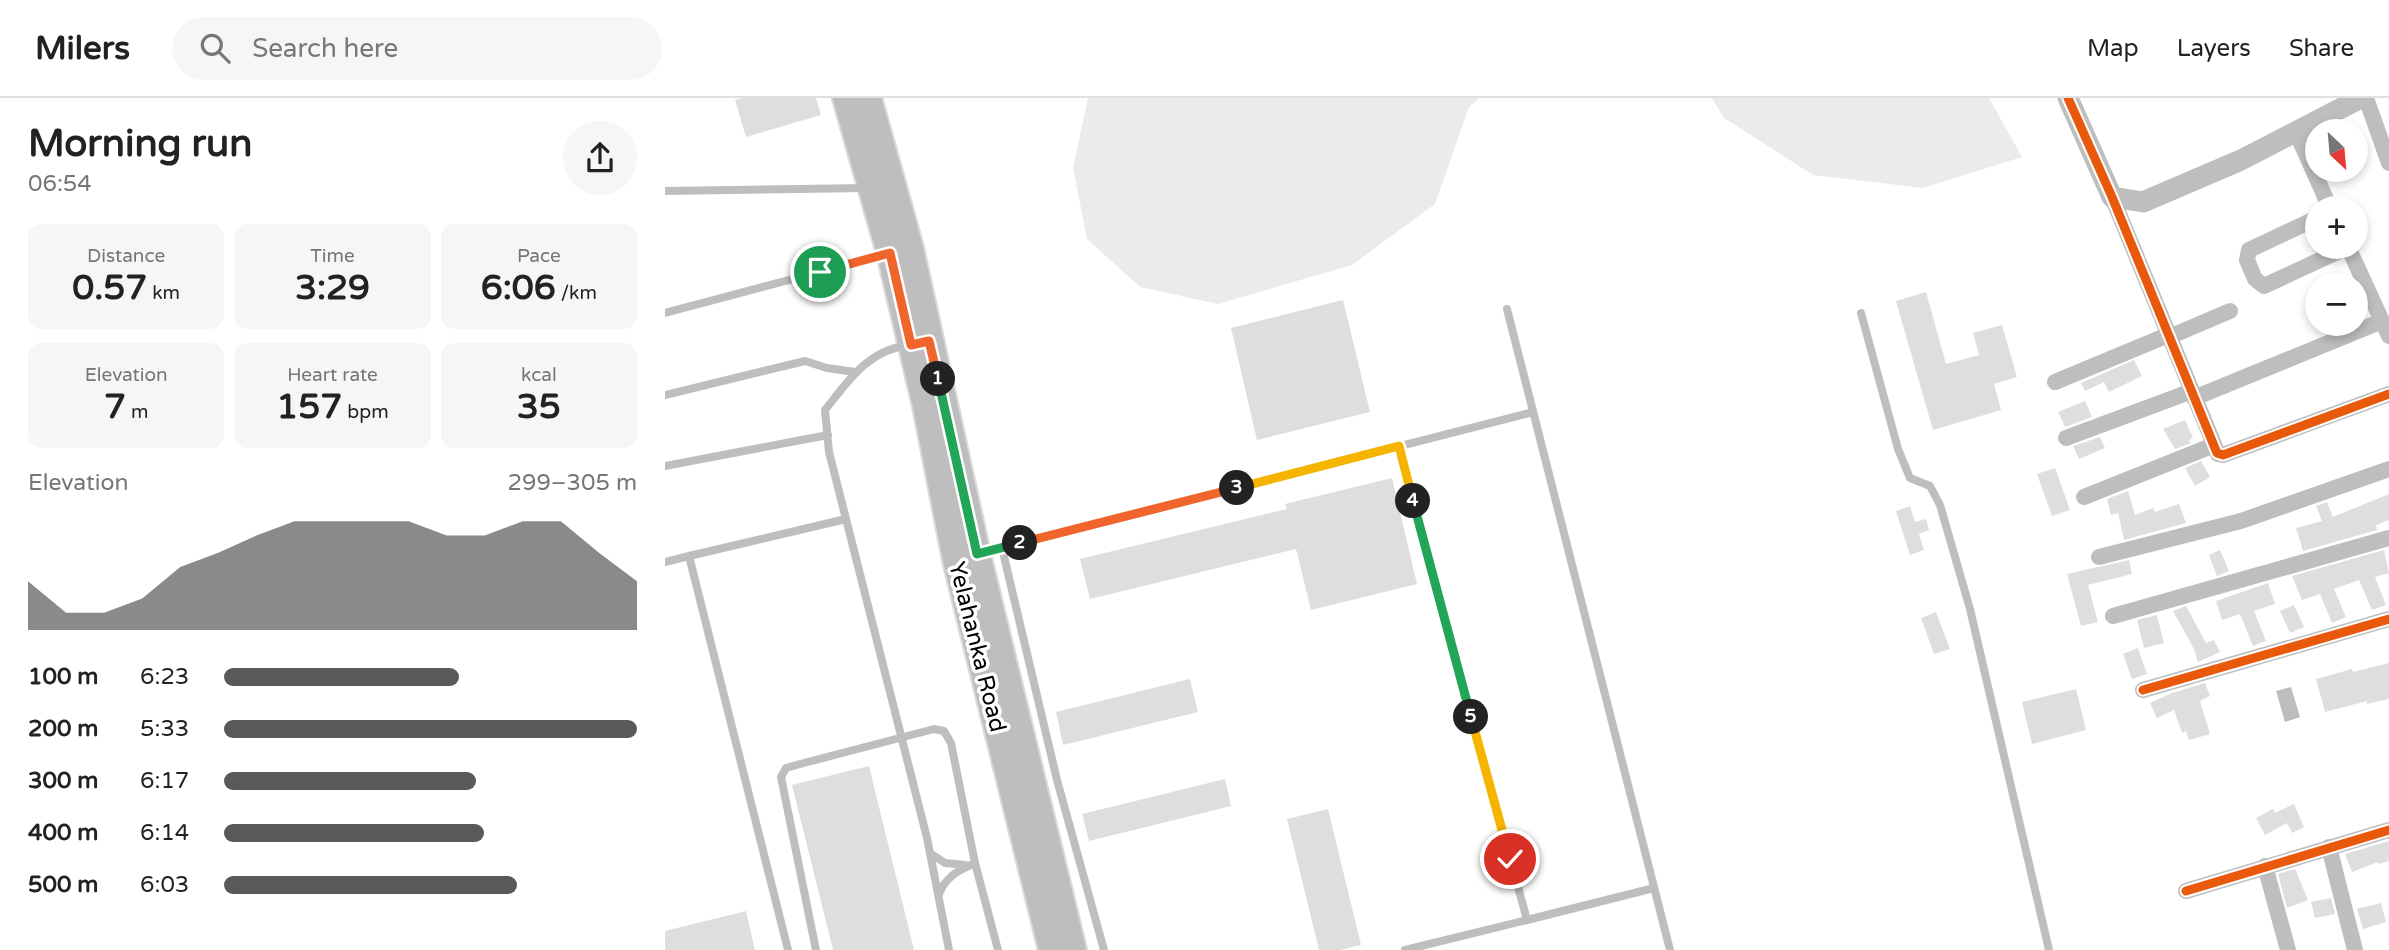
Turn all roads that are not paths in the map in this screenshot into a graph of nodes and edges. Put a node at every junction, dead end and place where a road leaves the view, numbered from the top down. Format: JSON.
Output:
{"nodes":[{"id":1,"x":846,"y":98,"type":"edge"},
{"id":2,"x":868,"y":98,"type":"edge"},
{"id":3,"x":2068,"y":98,"type":"edge"},
{"id":4,"x":2363,"y":98,"type":"edge"},
{"id":5,"x":2295,"y":132,"type":"junction"},
{"id":6,"x":2389,"y":163,"type":"edge"},
{"id":7,"x":881,"y":185,"type":"junction"},
{"id":8,"x":665,"y":191,"type":"edge"},
{"id":9,"x":2324,"y":196,"type":"edge"},
{"id":10,"x":2112,"y":197,"type":"junction"},
{"id":11,"x":2305,"y":224,"type":"edge"},
{"id":12,"x":890,"y":253,"type":"junction"},
{"id":13,"x":2322,"y":259,"type":"edge"},
{"id":14,"x":2354,"y":259,"type":"edge"},
{"id":15,"x":1507,"y":309,"type":"dead end"},
{"id":16,"x":2230,"y":311,"type":"dead end"},
{"id":17,"x":665,"y":313,"type":"edge"},
{"id":18,"x":1861,"y":313,"type":"dead end"},
{"id":19,"x":2386,"y":328,"type":"edge"},
{"id":20,"x":2169,"y":336,"type":"junction"},
{"id":21,"x":920,"y":343,"type":"junction"},
{"id":22,"x":855,"y":372,"type":"junction"},
{"id":23,"x":2055,"y":382,"type":"dead end"},
{"id":24,"x":2389,"y":394,"type":"edge"},
{"id":25,"x":665,"y":395,"type":"edge"},
{"id":26,"x":2193,"y":395,"type":"junction"},
{"id":27,"x":1533,"y":412,"type":"junction"},
{"id":28,"x":828,"y":435,"type":"junction"},
{"id":29,"x":2066,"y":438,"type":"dead end"},
{"id":30,"x":2214,"y":445,"type":"junction"},
{"id":31,"x":1399,"y":446,"type":"junction"},
{"id":32,"x":665,"y":466,"type":"edge"},
{"id":33,"x":2389,"y":469,"type":"edge"},
{"id":34,"x":2084,"y":497,"type":"dead end"},
{"id":35,"x":846,"y":519,"type":"junction"},
{"id":36,"x":2389,"y":538,"type":"edge"},
{"id":37,"x":978,"y":554,"type":"junction"},
{"id":38,"x":689,"y":556,"type":"junction"},
{"id":39,"x":2099,"y":557,"type":"dead end"},
{"id":40,"x":665,"y":562,"type":"edge"},
{"id":41,"x":2113,"y":616,"type":"dead end"},
{"id":42,"x":2389,"y":619,"type":"edge"},
{"id":43,"x":2143,"y":690,"type":"dead end"},
{"id":44,"x":902,"y":739,"type":"junction"},
{"id":45,"x":2389,"y":830,"type":"edge"},
{"id":46,"x":2329,"y":847,"type":"junction"},
{"id":47,"x":930,"y":853,"type":"junction"},
{"id":48,"x":975,"y":863,"type":"junction"},
{"id":49,"x":2265,"y":866,"type":"junction"},
{"id":50,"x":1654,"y":888,"type":"junction"},
{"id":51,"x":2186,"y":891,"type":"dead end"},
{"id":52,"x":939,"y":896,"type":"junction"},
{"id":53,"x":1527,"y":920,"type":"junction"},
{"id":54,"x":788,"y":950,"type":"edge"},
{"id":55,"x":816,"y":950,"type":"edge"},
{"id":56,"x":949,"y":950,"type":"edge"},
{"id":57,"x":997,"y":950,"type":"edge"},
{"id":58,"x":1052,"y":950,"type":"edge"},
{"id":59,"x":1073,"y":950,"type":"edge"},
{"id":60,"x":1104,"y":950,"type":"edge"},
{"id":61,"x":1405,"y":950,"type":"edge"},
{"id":62,"x":1670,"y":950,"type":"edge"},
{"id":63,"x":2049,"y":950,"type":"edge"},
{"id":64,"x":2288,"y":950,"type":"edge"},
{"id":65,"x":2355,"y":950,"type":"edge"}],
"edges":[{"from":1,"to":7,"type":"main road","name":"Yelahanka Road"},
{"from":2,"to":7,"type":"main road","name":"Yelahanka Road"},
{"from":3,"to":10,"type":"street"},
{"from":4,"to":5,"type":"street"},
{"from":4,"to":6,"type":"street"},
{"from":5,"to":9,"type":"street"},
{"from":5,"to":10,"type":"street"},
{"from":7,"to":8,"type":"lane"},
{"from":7,"to":12,"type":"main road","name":"Yelahanka Road"},
{"from":7,"to":21,"type":"main road","name":"Yelahanka Road"},
{"from":10,"to":20,"type":"street"},
{"from":11,"to":13,"type":"street"},
{"from":12,"to":17,"type":"lane"},
{"from":12,"to":21,"type":"main road","name":"Yelahanka Road"},
{"from":14,"to":19,"type":"street"},
{"from":15,"to":27,"type":"lane"},
{"from":16,"to":20,"type":"street"},
{"from":18,"to":63,"type":"lane"},
{"from":19,"to":26,"type":"street"},
{"from":20,"to":23,"type":"street"},
{"from":20,"to":26,"type":"street"},
{"from":21,"to":22,"type":"lane"},
{"from":21,"to":37,"type":"main road","name":"Yelahanka Road"},
{"from":22,"to":25,"type":"lane"},
{"from":22,"to":28,"type":"lane"},
{"from":24,"to":30,"type":"street"},
{"from":26,"to":29,"type":"street"},
{"from":26,"to":30,"type":"street"},
{"from":27,"to":31,"type":"lane"},
{"from":27,"to":50,"type":"lane"},
{"from":28,"to":32,"type":"lane"},
{"from":28,"to":35,"type":"lane"},
{"from":30,"to":34,"type":"street"},
{"from":31,"to":37,"type":"lane"},
{"from":31,"to":53,"type":"lane"},
{"from":33,"to":39,"type":"street"},
{"from":35,"to":38,"type":"lane"},
{"from":35,"to":44,"type":"lane"},
{"from":36,"to":41,"type":"street"},
{"from":37,"to":58,"type":"main road","name":"Yelahanka Road"},
{"from":37,"to":59,"type":"main road","name":"Yelahanka Road"},
{"from":37,"to":60,"type":"lane"},
{"from":38,"to":40,"type":"lane"},
{"from":38,"to":54,"type":"lane"},
{"from":42,"to":43,"type":"street"},
{"from":44,"to":47,"type":"lane"},
{"from":44,"to":48,"type":"lane"},
{"from":44,"to":55,"type":"lane"},
{"from":45,"to":46,"type":"street"},
{"from":46,"to":49,"type":"street"},
{"from":46,"to":65,"type":"street"},
{"from":47,"to":48,"type":"lane"},
{"from":47,"to":52,"type":"lane"},
{"from":48,"to":52,"type":"lane"},
{"from":48,"to":57,"type":"lane"},
{"from":49,"to":51,"type":"street"},
{"from":49,"to":64,"type":"street"},
{"from":50,"to":53,"type":"lane"},
{"from":50,"to":62,"type":"lane"},
{"from":52,"to":56,"type":"lane"},
{"from":53,"to":61,"type":"lane"}]}
